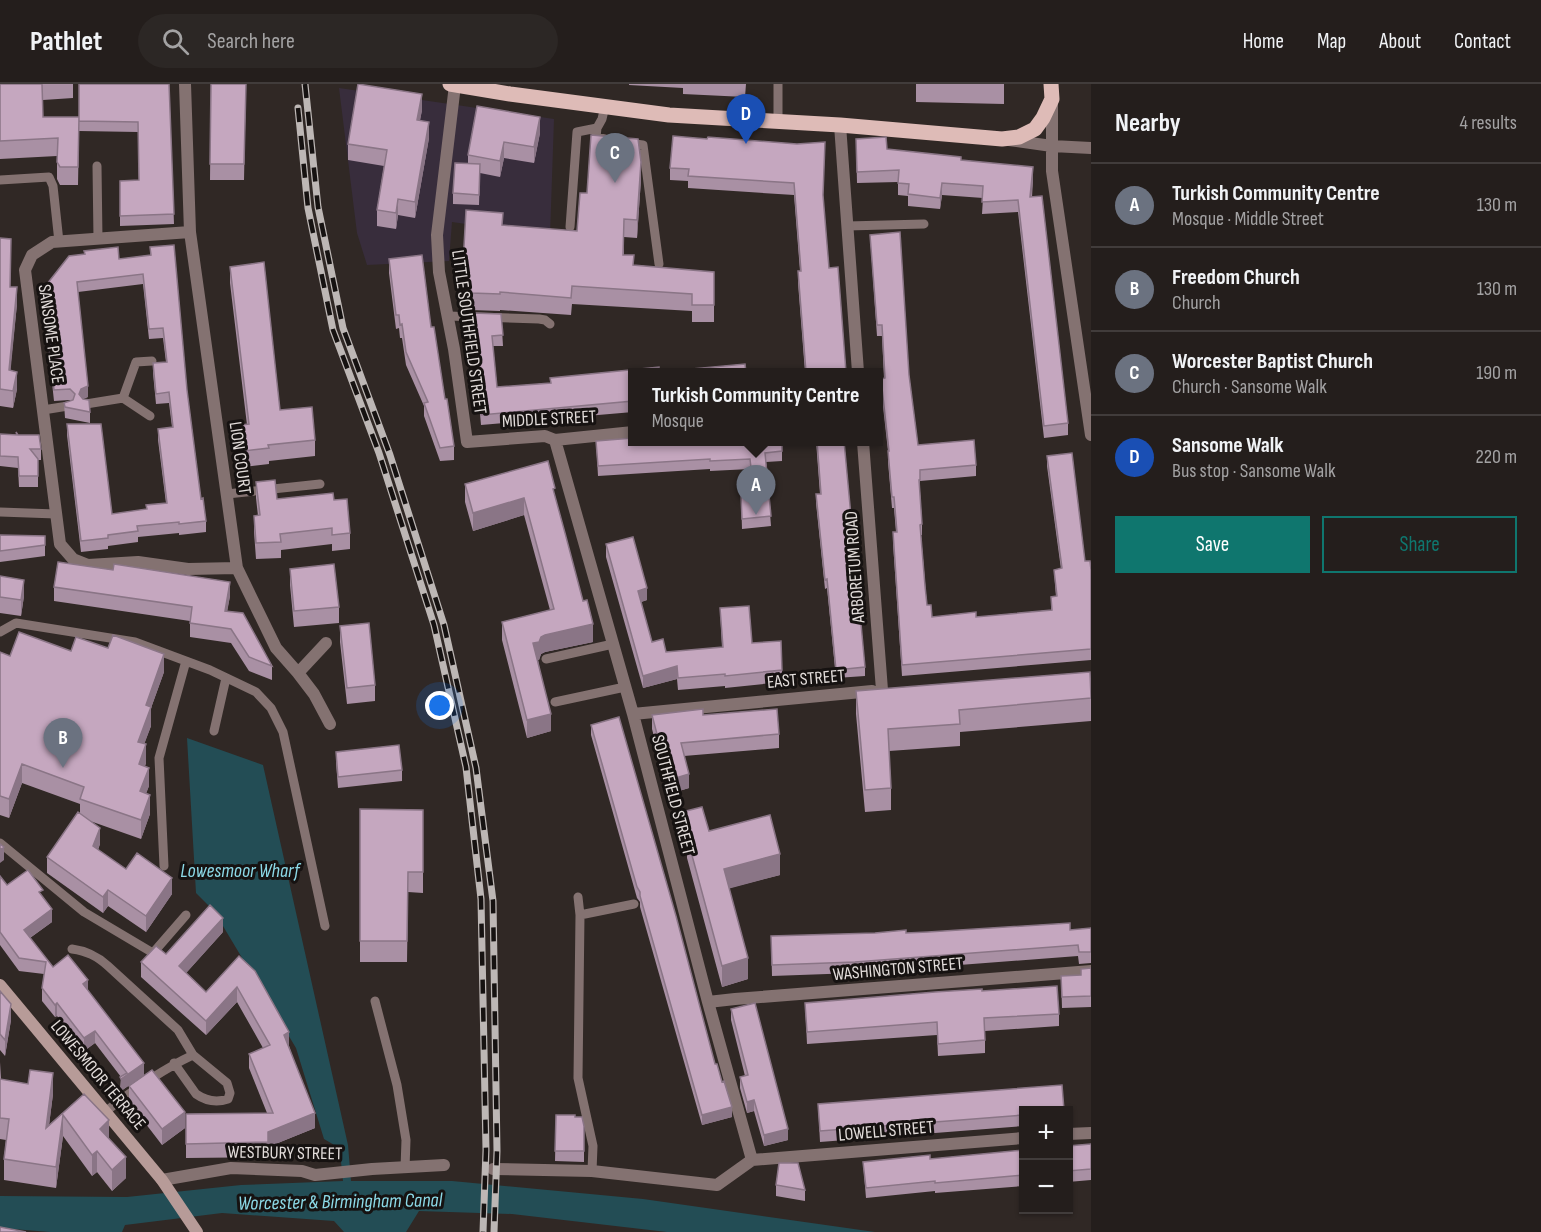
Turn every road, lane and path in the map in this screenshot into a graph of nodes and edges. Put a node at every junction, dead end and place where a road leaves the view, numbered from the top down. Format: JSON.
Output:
{"nodes":[{"id":1,"x":185,"y":84,"type":"edge"},
{"id":2,"x":450,"y":84,"type":"edge"},
{"id":3,"x":455,"y":84,"type":"edge"},
{"id":4,"x":778,"y":84,"type":"edge"},
{"id":5,"x":1051,"y":91,"type":"edge"},
{"id":6,"x":605,"y":106,"type":"junction"},
{"id":7,"x":778,"y":121,"type":"junction"},
{"id":8,"x":840,"y":125,"type":"junction"},
{"id":9,"x":597,"y":128,"type":"junction"},
{"id":10,"x":1000,"y":138,"type":"junction"},
{"id":11,"x":1052,"y":146,"type":"junction"},
{"id":12,"x":1091,"y":148,"type":"edge"},
{"id":13,"x":97,"y":166,"type":"dead end"},
{"id":14,"x":0,"y":180,"type":"edge"},
{"id":15,"x":924,"y":224,"type":"dead end"},
{"id":16,"x":848,"y":226,"type":"junction"},
{"id":17,"x":570,"y":227,"type":"dead end"},
{"id":18,"x":190,"y":232,"type":"junction"},
{"id":19,"x":98,"y":239,"type":"junction"},
{"id":20,"x":58,"y":242,"type":"junction"},
{"id":21,"x":659,"y":264,"type":"dead end"},
{"id":22,"x":448,"y":316,"type":"junction"},
{"id":23,"x":550,"y":324,"type":"dead end"},
{"id":24,"x":152,"y":361,"type":"edge"},
{"id":25,"x":858,"y":368,"type":"edge"},
{"id":26,"x":123,"y":398,"type":"junction"},
{"id":27,"x":86,"y":404,"type":"edge"},
{"id":28,"x":68,"y":406,"type":"edge"},
{"id":29,"x":43,"y":410,"type":"junction"},
{"id":30,"x":150,"y":416,"type":"dead end"},
{"id":31,"x":628,"y":433,"type":"edge"},
{"id":32,"x":1091,"y":435,"type":"edge"},
{"id":33,"x":555,"y":440,"type":"junction"},
{"id":34,"x":467,"y":442,"type":"joint"},
{"id":35,"x":864,"y":446,"type":"edge"},
{"id":36,"x":320,"y":484,"type":"dead end"},
{"id":37,"x":227,"y":494,"type":"junction"},
{"id":38,"x":0,"y":512,"type":"edge"},
{"id":39,"x":56,"y":514,"type":"junction"},
{"id":40,"x":237,"y":568,"type":"junction"},
{"id":41,"x":0,"y":632,"type":"edge"},
{"id":42,"x":326,"y":643,"type":"dead end"},
{"id":43,"x":613,"y":644,"type":"junction"},
{"id":44,"x":546,"y":659,"type":"dead end"},
{"id":45,"x":186,"y":661,"type":"junction"},
{"id":46,"x":298,"y":673,"type":"junction"},
{"id":47,"x":226,"y":678,"type":"junction"},
{"id":48,"x":625,"y":687,"type":"junction"},
{"id":49,"x":888,"y":690,"type":"joint"},
{"id":50,"x":555,"y":702,"type":"dead end"},
{"id":51,"x":633,"y":714,"type":"junction"},
{"id":52,"x":330,"y":724,"type":"dead end"},
{"id":53,"x":214,"y":731,"type":"dead end"},
{"id":54,"x":0,"y":843,"type":"edge"},
{"id":55,"x":164,"y":866,"type":"dead end"},
{"id":56,"x":578,"y":897,"type":"dead end"},
{"id":57,"x":634,"y":904,"type":"dead end"},
{"id":58,"x":186,"y":915,"type":"dead end"},
{"id":59,"x":580,"y":915,"type":"junction"},
{"id":60,"x":325,"y":926,"type":"dead end"},
{"id":61,"x":72,"y":949,"type":"dead end"},
{"id":62,"x":1091,"y":971,"type":"edge"},
{"id":63,"x":0,"y":985,"type":"edge"},
{"id":64,"x":375,"y":1001,"type":"dead end"},
{"id":65,"x":708,"y":1002,"type":"junction"},
{"id":66,"x":193,"y":1055,"type":"junction"},
{"id":67,"x":174,"y":1063,"type":"junction"},
{"id":68,"x":105,"y":1112,"type":"junction"},
{"id":69,"x":1091,"y":1132,"type":"edge"},
{"id":70,"x":1073,"y":1134,"type":"edge"},
{"id":71,"x":1019,"y":1138,"type":"edge"},
{"id":72,"x":752,"y":1160,"type":"junction"},
{"id":73,"x":444,"y":1165,"type":"dead end"},
{"id":74,"x":405,"y":1168,"type":"junction"},
{"id":75,"x":493,"y":1169,"type":"dead end"},
{"id":76,"x":592,"y":1171,"type":"junction"},
{"id":77,"x":165,"y":1185,"type":"junction"},
{"id":78,"x":197,"y":1232,"type":"edge"}],
"edges":[{"from":1,"to":18,"type":"street"},
{"from":2,"to":3,"type":"main road"},
{"from":3,"to":6,"type":"main road"},
{"from":3,"to":22,"type":"street","name":"LITTLE SOUTHFIELD STREET"},
{"from":4,"to":7,"type":"lane"},
{"from":5,"to":10,"type":"main road"},
{"from":5,"to":11,"type":"street"},
{"from":6,"to":7,"type":"main road"},
{"from":6,"to":9,"type":"lane"},
{"from":7,"to":8,"type":"main road"},
{"from":8,"to":10,"type":"main road"},
{"from":8,"to":16,"type":"street"},
{"from":9,"to":17,"type":"lane"},
{"from":9,"to":21,"type":"lane"},
{"from":10,"to":11,"type":"street"},
{"from":11,"to":12,"type":"street"},
{"from":11,"to":32,"type":"street"},
{"from":13,"to":19,"type":"lane"},
{"from":14,"to":20,"type":"lane"},
{"from":15,"to":16,"type":"lane"},
{"from":16,"to":25,"type":"street"},
{"from":18,"to":19,"type":"street","name":"SANSOME PLACE"},
{"from":18,"to":37,"type":"street","name":"LION COURT"},
{"from":19,"to":20,"type":"street","name":"SANSOME PLACE"},
{"from":20,"to":29,"type":"street","name":"SANSOME PLACE"},
{"from":22,"to":23,"type":"lane"},
{"from":22,"to":34,"type":"street","name":"LITTLE SOUTHFIELD STREET"},
{"from":24,"to":26,"type":"lane"},
{"from":26,"to":27,"type":"lane"},
{"from":26,"to":30,"type":"lane"},
{"from":28,"to":29,"type":"lane"},
{"from":29,"to":39,"type":"street","name":"SANSOME PLACE"},
{"from":31,"to":33,"type":"street","name":"MIDDLE STREET"},
{"from":33,"to":34,"type":"street","name":"MIDDLE STREET"},
{"from":33,"to":43,"type":"street","name":"SOUTHFIELD STREET"},
{"from":35,"to":49,"type":"street","name":"ARBORETUM ROAD"},
{"from":36,"to":37,"type":"lane"},
{"from":37,"to":40,"type":"street","name":"LION COURT"},
{"from":38,"to":39,"type":"lane"},
{"from":39,"to":40,"type":"street","name":"SANSOME PLACE"},
{"from":40,"to":46,"type":"street","name":"LION COURT"},
{"from":41,"to":45,"type":"lane"},
{"from":42,"to":46,"type":"street"},
{"from":43,"to":44,"type":"lane"},
{"from":43,"to":48,"type":"street","name":"SOUTHFIELD STREET"},
{"from":45,"to":47,"type":"lane"},
{"from":45,"to":55,"type":"lane"},
{"from":46,"to":52,"type":"street","name":"LION COURT"},
{"from":47,"to":53,"type":"lane"},
{"from":47,"to":60,"type":"lane"},
{"from":48,"to":50,"type":"lane"},
{"from":48,"to":51,"type":"street","name":"SOUTHFIELD STREET"},
{"from":49,"to":51,"type":"street","name":"EAST STREET"},
{"from":51,"to":65,"type":"street","name":"SOUTHFIELD STREET"},
{"from":54,"to":58,"type":"lane"},
{"from":56,"to":59,"type":"lane"},
{"from":57,"to":59,"type":"lane"},
{"from":59,"to":76,"type":"lane"},
{"from":61,"to":66,"type":"lane"},
{"from":62,"to":65,"type":"street","name":"WASHINGTON STREET"},
{"from":63,"to":68,"type":"main road","name":"LOWESMOOR TERRACE"},
{"from":64,"to":74,"type":"lane"},
{"from":65,"to":72,"type":"street","name":"SOUTHFIELD STREET"},
{"from":66,"to":67,"type":"lane"},
{"from":66,"to":67,"type":"lane"},
{"from":67,"to":68,"type":"lane"},
{"from":68,"to":77,"type":"main road","name":"LOWESMOOR TERRACE"},
{"from":69,"to":70,"type":"street"},
{"from":71,"to":72,"type":"street","name":"LOWELL STREET"},
{"from":72,"to":76,"type":"street"},
{"from":73,"to":74,"type":"street","name":"WESTBURY STREET"},
{"from":74,"to":77,"type":"street","name":"WESTBURY STREET"},
{"from":75,"to":76,"type":"street"},
{"from":77,"to":78,"type":"main road","name":"LOWESMOOR TERRACE"}]}
